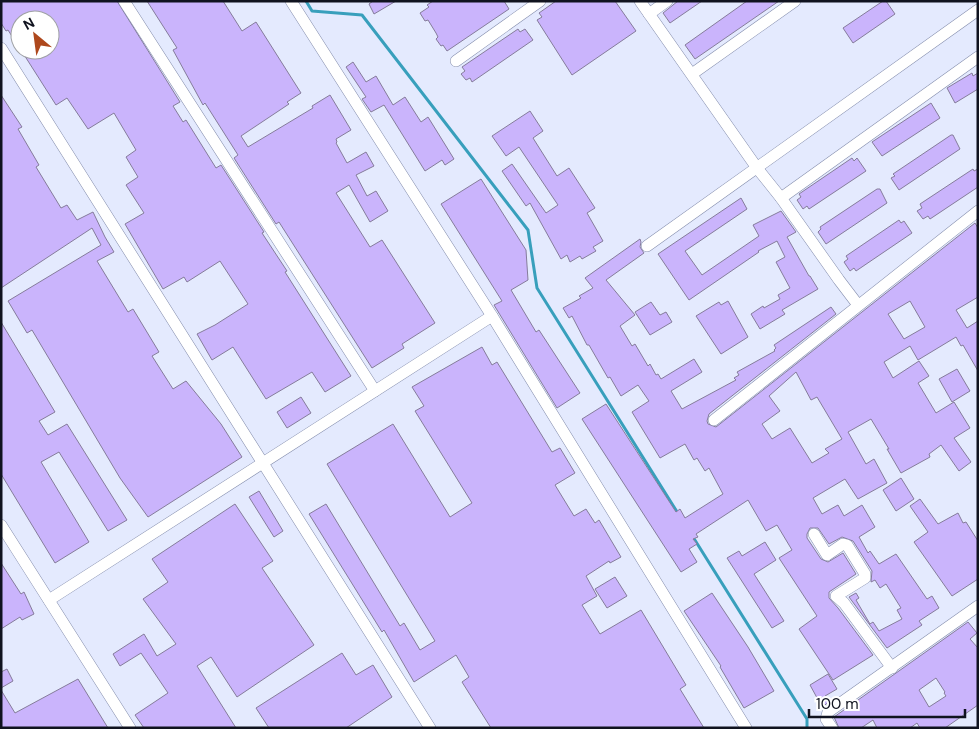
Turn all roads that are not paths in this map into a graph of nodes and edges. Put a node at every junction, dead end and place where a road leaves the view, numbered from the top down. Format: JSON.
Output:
{"nodes":[{"id":1,"x":124,"y":1,"type":"edge"},
{"id":2,"x":291,"y":1,"type":"edge"},
{"id":3,"x":540,"y":1,"type":"edge"},
{"id":4,"x":640,"y":1,"type":"edge"},
{"id":5,"x":666,"y":1,"type":"edge"},
{"id":6,"x":795,"y":1,"type":"edge"},
{"id":7,"x":978,"y":10,"type":"edge"},
{"id":8,"x":649,"y":14,"type":"junction"},
{"id":9,"x":1,"y":48,"type":"edge"},
{"id":10,"x":978,"y":58,"type":"edge"},
{"id":11,"x":456,"y":61,"type":"dead end"},
{"id":12,"x":692,"y":74,"type":"junction"},
{"id":13,"x":757,"y":168,"type":"junction"},
{"id":14,"x":781,"y":198,"type":"junction"},
{"id":15,"x":978,"y":211,"type":"edge"},
{"id":16,"x":648,"y":246,"type":"dead end"},
{"id":17,"x":858,"y":305,"type":"junction"},
{"id":18,"x":492,"y":316,"type":"junction"},
{"id":19,"x":375,"y":391,"type":"junction"},
{"id":20,"x":714,"y":420,"type":"dead end"},
{"id":21,"x":264,"y":462,"type":"junction"},
{"id":22,"x":1,"y":525,"type":"edge"},
{"id":23,"x":814,"y":534,"type":"dead end"},
{"id":24,"x":49,"y":600,"type":"junction"},
{"id":25,"x":978,"y":606,"type":"edge"},
{"id":26,"x":892,"y":668,"type":"junction"},
{"id":27,"x":130,"y":728,"type":"edge"},
{"id":28,"x":430,"y":728,"type":"edge"},
{"id":29,"x":746,"y":728,"type":"edge"},
{"id":30,"x":832,"y":728,"type":"edge"}],
"edges":[{"from":1,"to":19,"type":"street"},
{"from":2,"to":18,"type":"street"},
{"from":3,"to":11,"type":"street"},
{"from":4,"to":8,"type":"street"},
{"from":5,"to":8,"type":"street"},
{"from":6,"to":12,"type":"street"},
{"from":7,"to":13,"type":"street"},
{"from":8,"to":12,"type":"street"},
{"from":9,"to":21,"type":"street"},
{"from":10,"to":14,"type":"street"},
{"from":12,"to":13,"type":"street"},
{"from":13,"to":14,"type":"street"},
{"from":13,"to":16,"type":"street"},
{"from":14,"to":17,"type":"street"},
{"from":15,"to":17,"type":"street"},
{"from":17,"to":20,"type":"street"},
{"from":18,"to":19,"type":"street"},
{"from":18,"to":29,"type":"street"},
{"from":19,"to":21,"type":"street"},
{"from":21,"to":24,"type":"street"},
{"from":21,"to":28,"type":"street"},
{"from":22,"to":24,"type":"street"},
{"from":23,"to":26,"type":"street"},
{"from":24,"to":27,"type":"street"},
{"from":25,"to":26,"type":"street"},
{"from":26,"to":30,"type":"street"}]}
